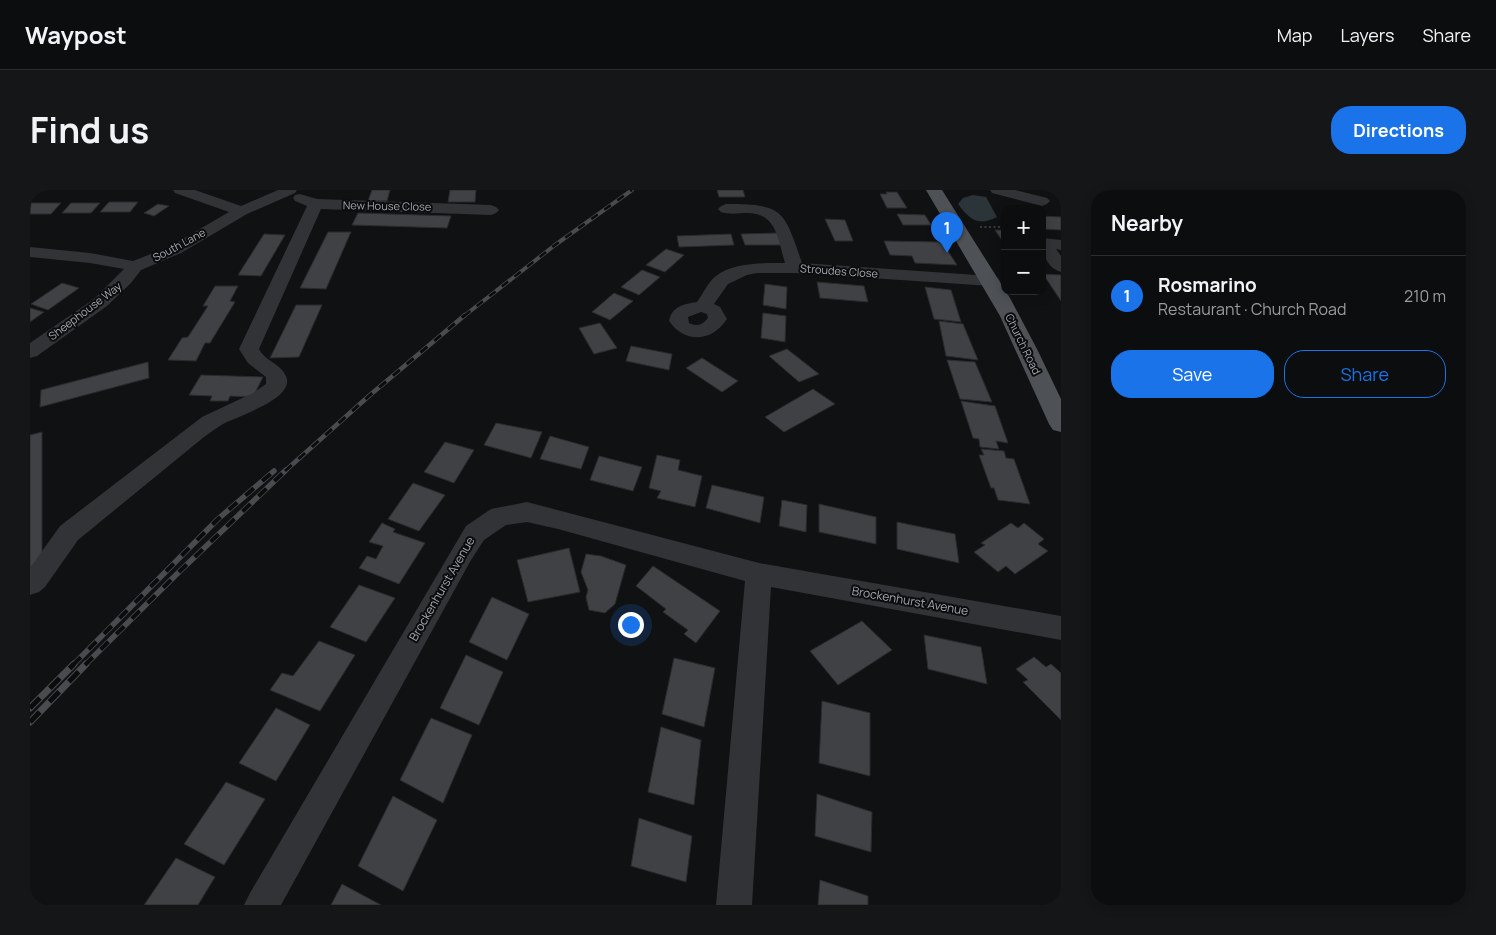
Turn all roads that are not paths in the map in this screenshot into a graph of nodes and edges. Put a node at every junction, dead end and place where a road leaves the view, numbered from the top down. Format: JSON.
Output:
{"nodes":[{"id":1,"x":180,"y":190,"type":"edge"},
{"id":2,"x":434,"y":190,"type":"edge"},
{"id":3,"x":934,"y":190,"type":"edge"},
{"id":4,"x":997,"y":190,"type":"edge"},
{"id":5,"x":287,"y":191,"type":"edge"},
{"id":6,"x":1042,"y":201,"type":"dead end"},
{"id":7,"x":505,"y":202,"type":"dead end"},
{"id":8,"x":315,"y":204,"type":"junction"},
{"id":9,"x":428,"y":206,"type":"junction"},
{"id":10,"x":726,"y":209,"type":"dead end"},
{"id":11,"x":491,"y":210,"type":"junction"},
{"id":12,"x":242,"y":211,"type":"junction"},
{"id":13,"x":469,"y":222,"type":"dead end"},
{"id":14,"x":1061,"y":245,"type":"edge"},
{"id":15,"x":30,"y":252,"type":"edge"},
{"id":16,"x":135,"y":266,"type":"junction"},
{"id":17,"x":1061,"y":267,"type":"edge"},
{"id":18,"x":795,"y":268,"type":"junction"},
{"id":19,"x":991,"y":281,"type":"junction"},
{"id":20,"x":703,"y":306,"type":"dead end"},
{"id":21,"x":30,"y":352,"type":"edge"},
{"id":22,"x":1061,"y":424,"type":"edge"},
{"id":23,"x":759,"y":574,"type":"junction"},
{"id":24,"x":30,"y":584,"type":"edge"},
{"id":25,"x":1061,"y":628,"type":"edge"},
{"id":26,"x":262,"y":905,"type":"edge"},
{"id":27,"x":734,"y":905,"type":"edge"}],
"edges":[{"from":1,"to":12,"type":"street"},
{"from":2,"to":9,"type":"street"},
{"from":3,"to":19,"type":"main road","name":"Church Road"},
{"from":4,"to":6,"type":"street"},
{"from":5,"to":8,"type":"street","name":"New House Close"},
{"from":5,"to":12,"type":"street","name":"South Lane"},
{"from":7,"to":11,"type":"street"},
{"from":8,"to":9,"type":"street","name":"New House Close"},
{"from":8,"to":24,"type":"street"},
{"from":9,"to":11,"type":"street","name":"New House Close"},
{"from":10,"to":18,"type":"street"},
{"from":11,"to":13,"type":"street"},
{"from":12,"to":16,"type":"street","name":"South Lane"},
{"from":14,"to":17,"type":"street"},
{"from":15,"to":16,"type":"street"},
{"from":16,"to":21,"type":"street","name":"Sheephouse Way"},
{"from":18,"to":19,"type":"street","name":"Stroudes Close"},
{"from":18,"to":20,"type":"street","name":"Stroudes Close"},
{"from":19,"to":22,"type":"main road","name":"Church Road"},
{"from":23,"to":25,"type":"street","name":"Brockenhurst Avenue"},
{"from":23,"to":26,"type":"street","name":"Brockenhurst Avenue"},
{"from":23,"to":27,"type":"street"}]}
